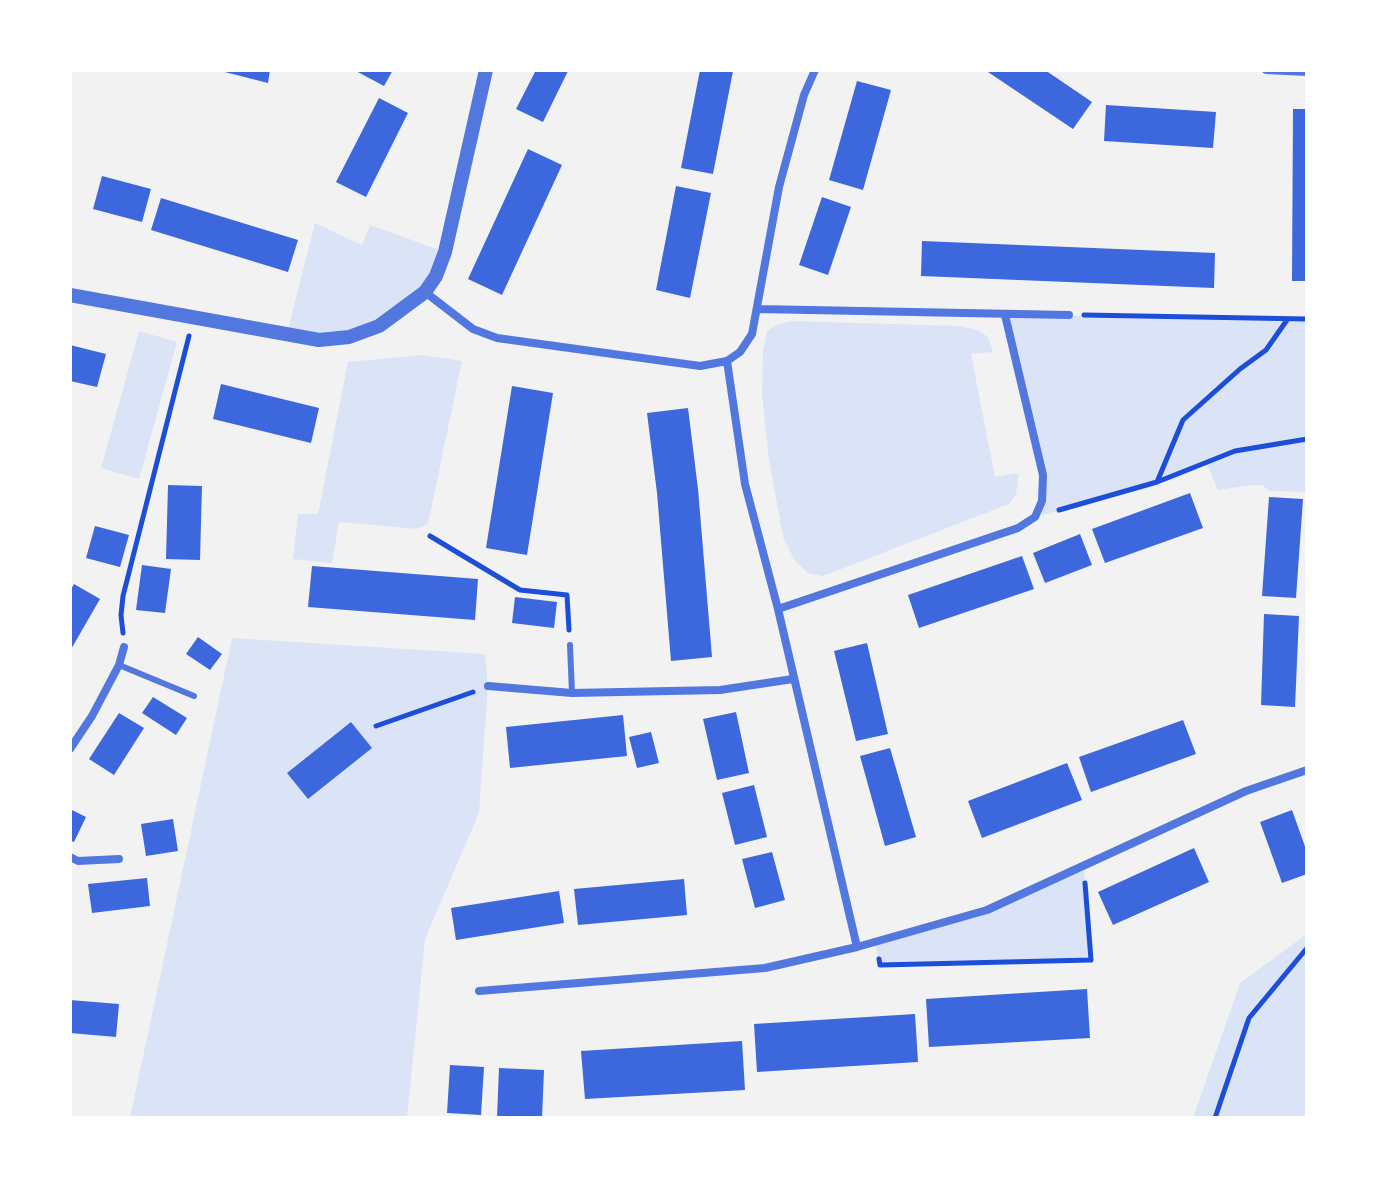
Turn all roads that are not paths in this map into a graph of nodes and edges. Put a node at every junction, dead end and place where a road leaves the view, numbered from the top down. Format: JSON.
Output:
{"nodes":[{"id":1,"x":486,"y":70,"type":"edge"},
{"id":2,"x":815,"y":70,"type":"edge"},
{"id":3,"x":1266,"y":70,"type":"edge"},
{"id":4,"x":1307,"y":72,"type":"edge"},
{"id":5,"x":425,"y":292,"type":"junction"},
{"id":6,"x":70,"y":295,"type":"edge"},
{"id":7,"x":757,"y":309,"type":"junction"},
{"id":8,"x":1005,"y":315,"type":"junction"},
{"id":9,"x":1069,"y":315,"type":"road end"},
{"id":10,"x":727,"y":361,"type":"junction"},
{"id":11,"x":778,"y":609,"type":"junction"},
{"id":12,"x":570,"y":645,"type":"road end"},
{"id":13,"x":124,"y":647,"type":"road end"},
{"id":14,"x":119,"y":665,"type":"junction"},
{"id":15,"x":793,"y":679,"type":"junction"},
{"id":16,"x":488,"y":686,"type":"road end"},
{"id":17,"x":572,"y":693,"type":"junction"},
{"id":18,"x":194,"y":696,"type":"dead end"},
{"id":19,"x":70,"y":749,"type":"edge"},
{"id":20,"x":1307,"y":770,"type":"edge"},
{"id":21,"x":70,"y":857,"type":"edge"},
{"id":22,"x":119,"y":859,"type":"dead end"},
{"id":23,"x":857,"y":947,"type":"junction"},
{"id":24,"x":479,"y":991,"type":"dead end"}],
"edges":[{"from":1,"to":5,"type":"street"},
{"from":2,"to":7,"type":"street"},
{"from":3,"to":4,"type":"street"},
{"from":5,"to":6,"type":"street"},
{"from":5,"to":10,"type":"street"},
{"from":7,"to":8,"type":"street"},
{"from":7,"to":10,"type":"street"},
{"from":8,"to":9,"type":"street"},
{"from":8,"to":11,"type":"street"},
{"from":10,"to":11,"type":"street"},
{"from":11,"to":15,"type":"street"},
{"from":12,"to":17,"type":"lane"},
{"from":13,"to":14,"type":"street"},
{"from":14,"to":18,"type":"lane"},
{"from":14,"to":19,"type":"street"},
{"from":15,"to":17,"type":"street"},
{"from":15,"to":23,"type":"street"},
{"from":16,"to":17,"type":"street"},
{"from":20,"to":23,"type":"street"},
{"from":21,"to":22,"type":"street"},
{"from":23,"to":24,"type":"street"}]}
